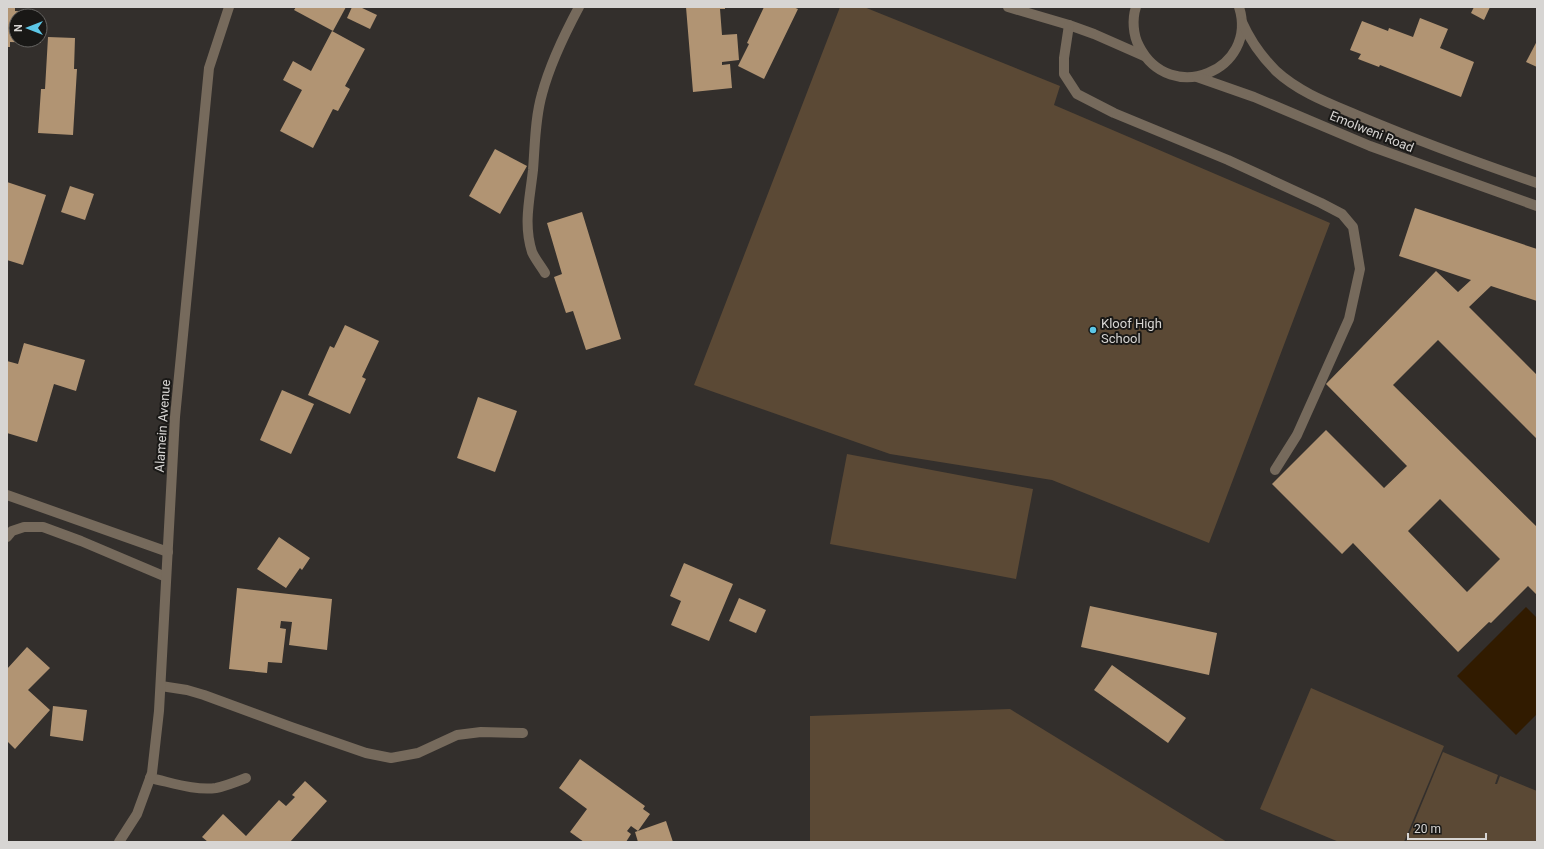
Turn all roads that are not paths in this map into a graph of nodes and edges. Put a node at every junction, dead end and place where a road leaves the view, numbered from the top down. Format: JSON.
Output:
{"nodes":[{"id":1,"x":228,"y":7,"type":"edge"},
{"id":2,"x":579,"y":7,"type":"edge"},
{"id":3,"x":1008,"y":7,"type":"edge"},
{"id":4,"x":1136,"y":7,"type":"edge"},
{"id":5,"x":1238,"y":7,"type":"edge"},
{"id":6,"x":1242,"y":22,"type":"junction"},
{"id":7,"x":1069,"y":25,"type":"junction"},
{"id":8,"x":1144,"y":56,"type":"junction"},
{"id":9,"x":1197,"y":77,"type":"junction"},
{"id":10,"x":1537,"y":183,"type":"edge"},
{"id":11,"x":1537,"y":206,"type":"edge"},
{"id":12,"x":545,"y":273,"type":"dead end"},
{"id":13,"x":1275,"y":470,"type":"dead end"},
{"id":14,"x":7,"y":495,"type":"edge"},
{"id":15,"x":7,"y":537,"type":"edge"},
{"id":16,"x":168,"y":552,"type":"junction"},
{"id":17,"x":166,"y":578,"type":"junction"},
{"id":18,"x":161,"y":686,"type":"junction"},
{"id":19,"x":523,"y":734,"type":"dead end"},
{"id":20,"x":150,"y":778,"type":"junction"},
{"id":21,"x":246,"y":778,"type":"dead end"},
{"id":22,"x":119,"y":842,"type":"edge"}],
"edges":[{"from":1,"to":16,"type":"street","name":"Alamein Avenue"},
{"from":2,"to":12,"type":"street"},
{"from":3,"to":7,"type":"street"},
{"from":4,"to":8,"type":"street"},
{"from":5,"to":6,"type":"street"},
{"from":6,"to":9,"type":"street"},
{"from":6,"to":10,"type":"street","name":"Emolweni Road"},
{"from":7,"to":8,"type":"street"},
{"from":7,"to":13,"type":"street"},
{"from":8,"to":9,"type":"street"},
{"from":9,"to":11,"type":"street","name":"Emolweni Road"},
{"from":14,"to":16,"type":"street"},
{"from":15,"to":17,"type":"street"},
{"from":16,"to":17,"type":"street","name":"Alamein Avenue"},
{"from":17,"to":18,"type":"street","name":"Alamein Avenue"},
{"from":18,"to":19,"type":"street"},
{"from":18,"to":20,"type":"street","name":"Alamein Avenue"},
{"from":20,"to":21,"type":"street"},
{"from":20,"to":22,"type":"street","name":"Alamein Avenue"}]}
